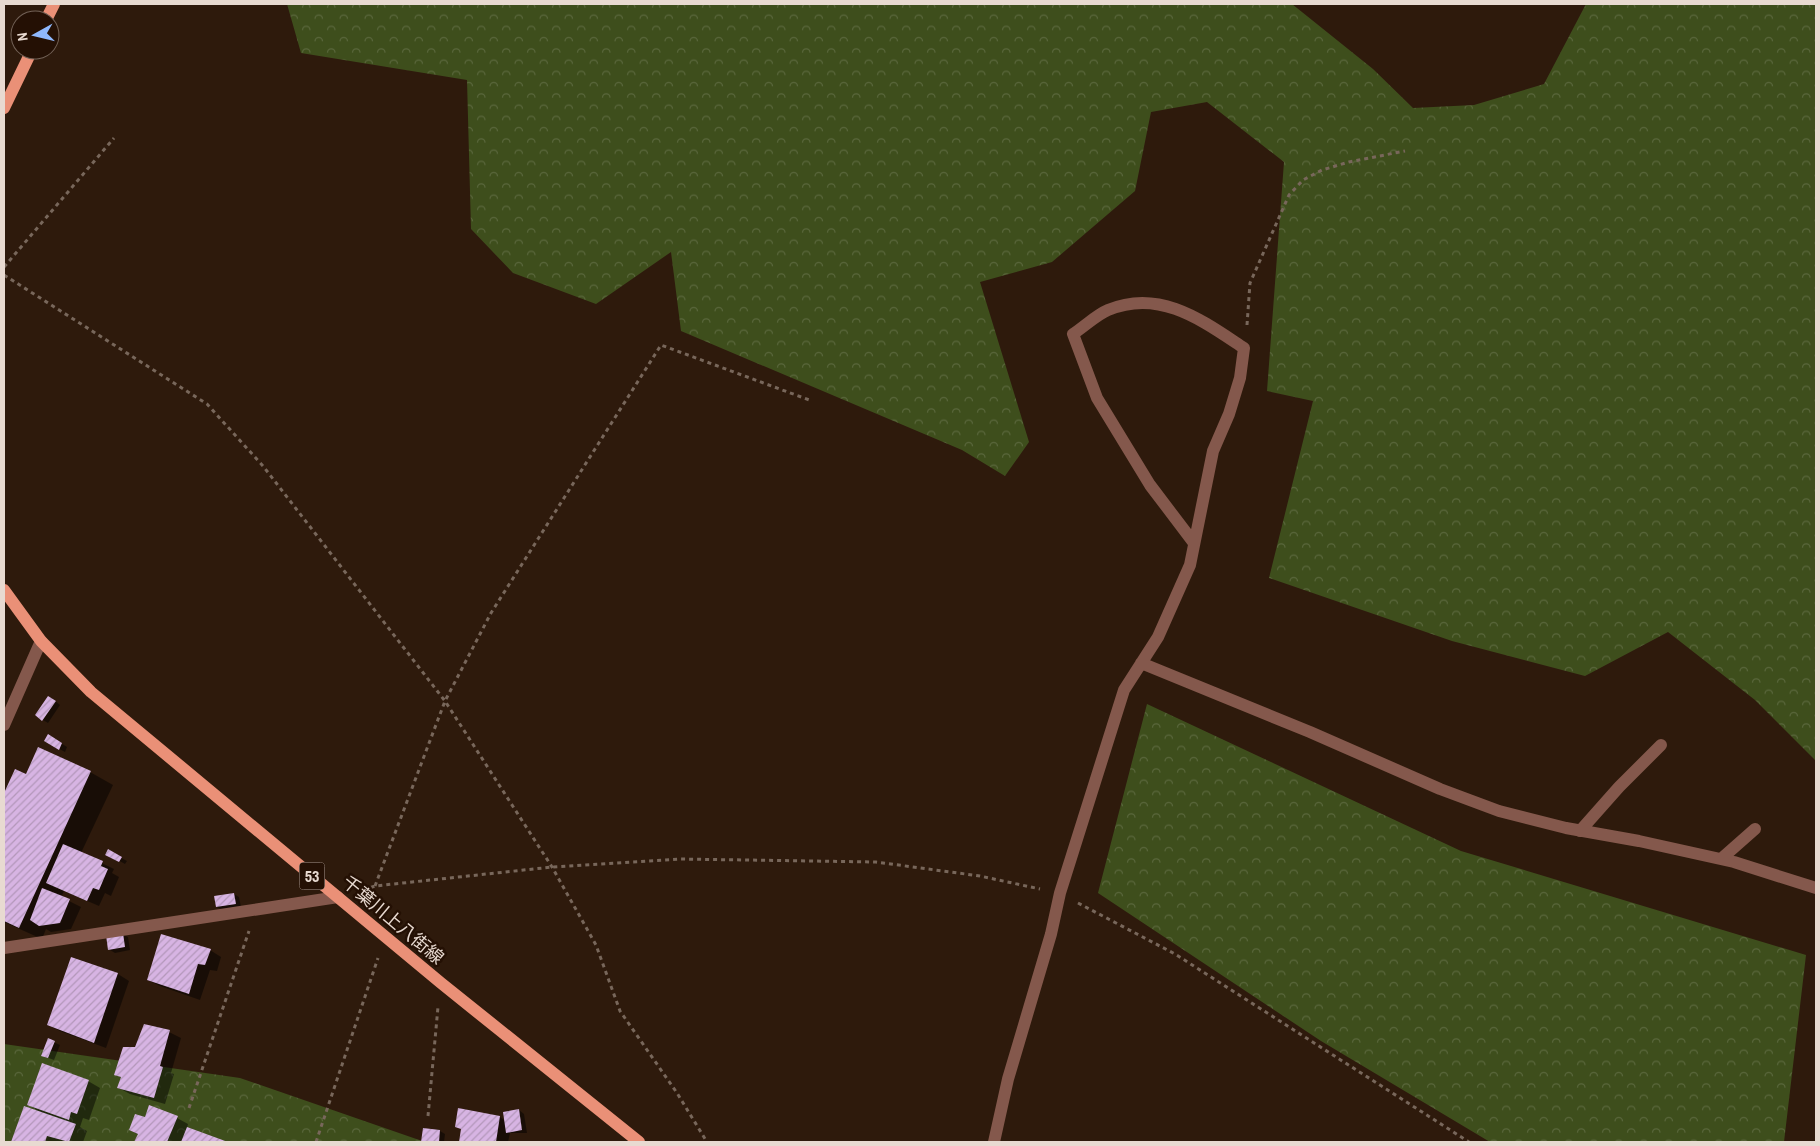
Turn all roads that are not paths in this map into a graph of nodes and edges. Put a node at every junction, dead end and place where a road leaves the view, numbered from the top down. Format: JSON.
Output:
{"nodes":[{"id":1,"x":27,"y":60,"type":"edge"},
{"id":2,"x":4,"y":108,"type":"edge"},
{"id":3,"x":1194,"y":543,"type":"junction"},
{"id":4,"x":4,"y":590,"type":"edge"},
{"id":5,"x":41,"y":641,"type":"junction"},
{"id":6,"x":1141,"y":664,"type":"junction"},
{"id":7,"x":4,"y":725,"type":"edge"},
{"id":8,"x":1661,"y":745,"type":"dead end"},
{"id":9,"x":1755,"y":828,"type":"dead end"},
{"id":10,"x":1580,"y":831,"type":"junction"},
{"id":11,"x":1721,"y":859,"type":"junction"},
{"id":12,"x":1816,"y":888,"type":"edge"},
{"id":13,"x":338,"y":897,"type":"junction"},
{"id":14,"x":4,"y":948,"type":"edge"},
{"id":15,"x":639,"y":1142,"type":"edge"},
{"id":16,"x":994,"y":1142,"type":"edge"}],
"edges":[{"from":1,"to":2,"type":"main road"},
{"from":3,"to":3,"type":"street"},
{"from":3,"to":6,"type":"street"},
{"from":4,"to":5,"type":"main road","name":"千葉川上八街線","number":"53"},
{"from":5,"to":7,"type":"street"},
{"from":5,"to":13,"type":"main road","name":"千葉川上八街線","number":"53"},
{"from":6,"to":10,"type":"street"},
{"from":6,"to":16,"type":"street"},
{"from":8,"to":10,"type":"street"},
{"from":9,"to":11,"type":"street"},
{"from":10,"to":11,"type":"street"},
{"from":11,"to":12,"type":"street"},
{"from":13,"to":14,"type":"street"},
{"from":13,"to":15,"type":"main road","name":"千葉川上八街線","number":"53"}]}
